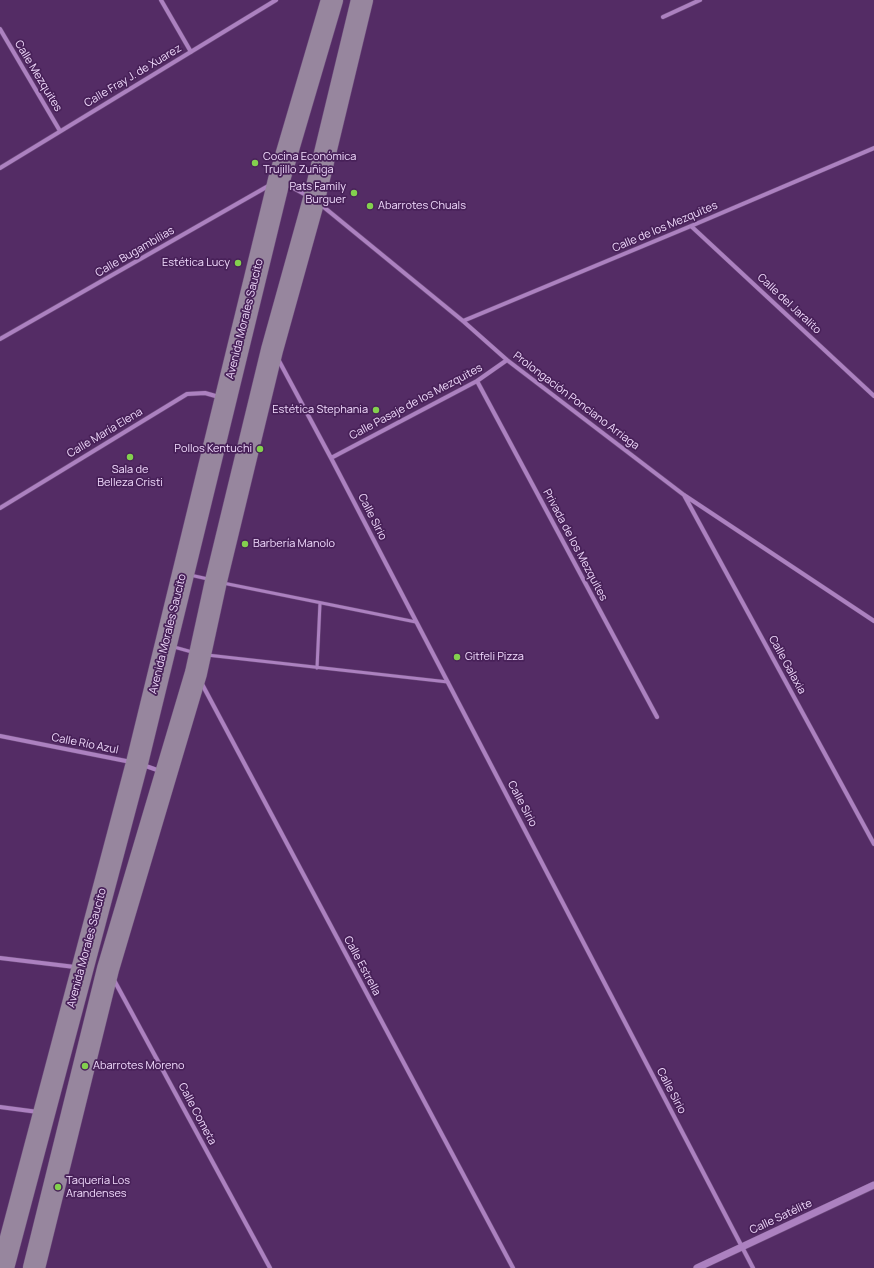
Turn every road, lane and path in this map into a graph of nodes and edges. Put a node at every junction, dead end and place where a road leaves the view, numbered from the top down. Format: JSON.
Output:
{"nodes":[{"id":1,"x":161,"y":0,"type":"edge"},
{"id":2,"x":276,"y":0,"type":"edge"},
{"id":3,"x":332,"y":0,"type":"edge"},
{"id":4,"x":362,"y":0,"type":"edge"},
{"id":5,"x":700,"y":0,"type":"edge"},
{"id":6,"x":663,"y":17,"type":"dead end"},
{"id":7,"x":0,"y":29,"type":"edge"},
{"id":8,"x":191,"y":52,"type":"junction"},
{"id":9,"x":60,"y":131,"type":"junction"},
{"id":10,"x":874,"y":148,"type":"edge"},
{"id":11,"x":0,"y":168,"type":"edge"},
{"id":12,"x":279,"y":180,"type":"junction"},
{"id":13,"x":314,"y":199,"type":"junction"},
{"id":14,"x":691,"y":226,"type":"junction"},
{"id":15,"x":462,"y":321,"type":"junction"},
{"id":16,"x":0,"y":339,"type":"edge"},
{"id":17,"x":272,"y":350,"type":"junction"},
{"id":18,"x":507,"y":360,"type":"junction"},
{"id":19,"x":477,"y":381,"type":"junction"},
{"id":20,"x":874,"y":396,"type":"edge"},
{"id":21,"x":225,"y":399,"type":"junction"},
{"id":22,"x":331,"y":458,"type":"junction"},
{"id":23,"x":684,"y":495,"type":"junction"},
{"id":24,"x":0,"y":508,"type":"edge"},
{"id":25,"x":183,"y":574,"type":"junction"},
{"id":26,"x":216,"y":581,"type":"junction"},
{"id":27,"x":320,"y":603,"type":"junction"},
{"id":28,"x":874,"y":621,"type":"edge"},
{"id":29,"x":416,"y":622,"type":"junction"},
{"id":30,"x":165,"y":644,"type":"junction"},
{"id":31,"x":198,"y":664,"type":"junction"},
{"id":32,"x":317,"y":668,"type":"junction"},
{"id":33,"x":448,"y":682,"type":"junction"},
{"id":34,"x":657,"y":717,"type":"dead end"},
{"id":35,"x":0,"y":736,"type":"edge"},
{"id":36,"x":137,"y":763,"type":"junction"},
{"id":37,"x":166,"y":773,"type":"junction"},
{"id":38,"x":874,"y":844,"type":"edge"},
{"id":39,"x":0,"y":958,"type":"edge"},
{"id":40,"x":82,"y":968,"type":"junction"},
{"id":41,"x":108,"y":969,"type":"junction"},
{"id":42,"x":0,"y":1107,"type":"edge"},
{"id":43,"x":44,"y":1113,"type":"junction"},
{"id":44,"x":874,"y":1185,"type":"edge"},
{"id":45,"x":742,"y":1247,"type":"junction"},
{"id":46,"x":2,"y":1268,"type":"edge"},
{"id":47,"x":34,"y":1268,"type":"edge"},
{"id":48,"x":270,"y":1268,"type":"edge"},
{"id":49,"x":513,"y":1268,"type":"edge"},
{"id":50,"x":697,"y":1268,"type":"edge"},
{"id":51,"x":753,"y":1268,"type":"edge"}],
"edges":[{"from":1,"to":8,"type":"street"},
{"from":2,"to":8,"type":"street","name":"Calle Fray J. de Xuarez"},
{"from":3,"to":12,"type":"main road","name":"Avenida Morales Saucito"},
{"from":4,"to":13,"type":"main road"},
{"from":5,"to":6,"type":"street"},
{"from":7,"to":9,"type":"street","name":"Calle Mezquites"},
{"from":8,"to":9,"type":"street","name":"Calle Fray J. de Xuarez"},
{"from":9,"to":11,"type":"street","name":"Calle Fray J. de Xuarez"},
{"from":10,"to":14,"type":"street","name":"Calle de los Mezquites"},
{"from":12,"to":13,"type":"street","name":"Prolongación Ponciano Arriaga"},
{"from":12,"to":16,"type":"street","name":"Calle Bugambilias"},
{"from":12,"to":21,"type":"main road","name":"Avenida Morales Saucito"},
{"from":13,"to":15,"type":"street","name":"Prolongación Ponciano Arriaga"},
{"from":13,"to":17,"type":"main road"},
{"from":14,"to":15,"type":"street","name":"Calle de los Mezquites"},
{"from":14,"to":20,"type":"street","name":"Calle del Jaralito"},
{"from":15,"to":18,"type":"street","name":"Prolongación Ponciano Arriaga"},
{"from":17,"to":22,"type":"street","name":"Calle Sirio"},
{"from":17,"to":26,"type":"main road"},
{"from":18,"to":19,"type":"street","name":"Calle Pasaje de los Mezquites"},
{"from":18,"to":23,"type":"street","name":"Prolongación Ponciano Arriaga"},
{"from":19,"to":22,"type":"street","name":"Calle Pasaje de los Mezquites"},
{"from":19,"to":34,"type":"street","name":"Privada de los Mezquites"},
{"from":21,"to":24,"type":"street","name":"Calle María Elena"},
{"from":21,"to":25,"type":"main road","name":"Avenida Morales Saucito"},
{"from":22,"to":29,"type":"street","name":"Calle Sirio"},
{"from":23,"to":28,"type":"street","name":"Prolongación Ponciano Arriaga"},
{"from":23,"to":38,"type":"street","name":"Calle Galaxia"},
{"from":25,"to":26,"type":"lane"},
{"from":25,"to":30,"type":"main road","name":"Avenida Morales Saucito"},
{"from":26,"to":27,"type":"lane"},
{"from":26,"to":31,"type":"main road"},
{"from":27,"to":29,"type":"lane"},
{"from":27,"to":32,"type":"lane"},
{"from":29,"to":33,"type":"street","name":"Calle Sirio"},
{"from":30,"to":31,"type":"lane"},
{"from":30,"to":36,"type":"main road","name":"Avenida Morales Saucito"},
{"from":31,"to":32,"type":"lane"},
{"from":31,"to":37,"type":"main road"},
{"from":31,"to":49,"type":"street","name":"Calle Estrella"},
{"from":32,"to":33,"type":"lane"},
{"from":33,"to":45,"type":"street","name":"Calle Sirio"},
{"from":35,"to":36,"type":"street","name":"Calle Río Azul"},
{"from":36,"to":37,"type":"street","name":"Calle Río Azul"},
{"from":36,"to":40,"type":"main road","name":"Avenida Morales Saucito"},
{"from":37,"to":41,"type":"main road"},
{"from":39,"to":40,"type":"street"},
{"from":40,"to":43,"type":"main road","name":"Avenida Morales Saucito"},
{"from":41,"to":47,"type":"main road"},
{"from":41,"to":48,"type":"street","name":"Calle Cometa"},
{"from":42,"to":43,"type":"street"},
{"from":43,"to":46,"type":"main road","name":"Avenida Morales Saucito"},
{"from":44,"to":45,"type":"street","name":"Calle Satélite"},
{"from":45,"to":50,"type":"street","name":"Calle Satélite"},
{"from":45,"to":51,"type":"street","name":"Calle Sirio"}]}
